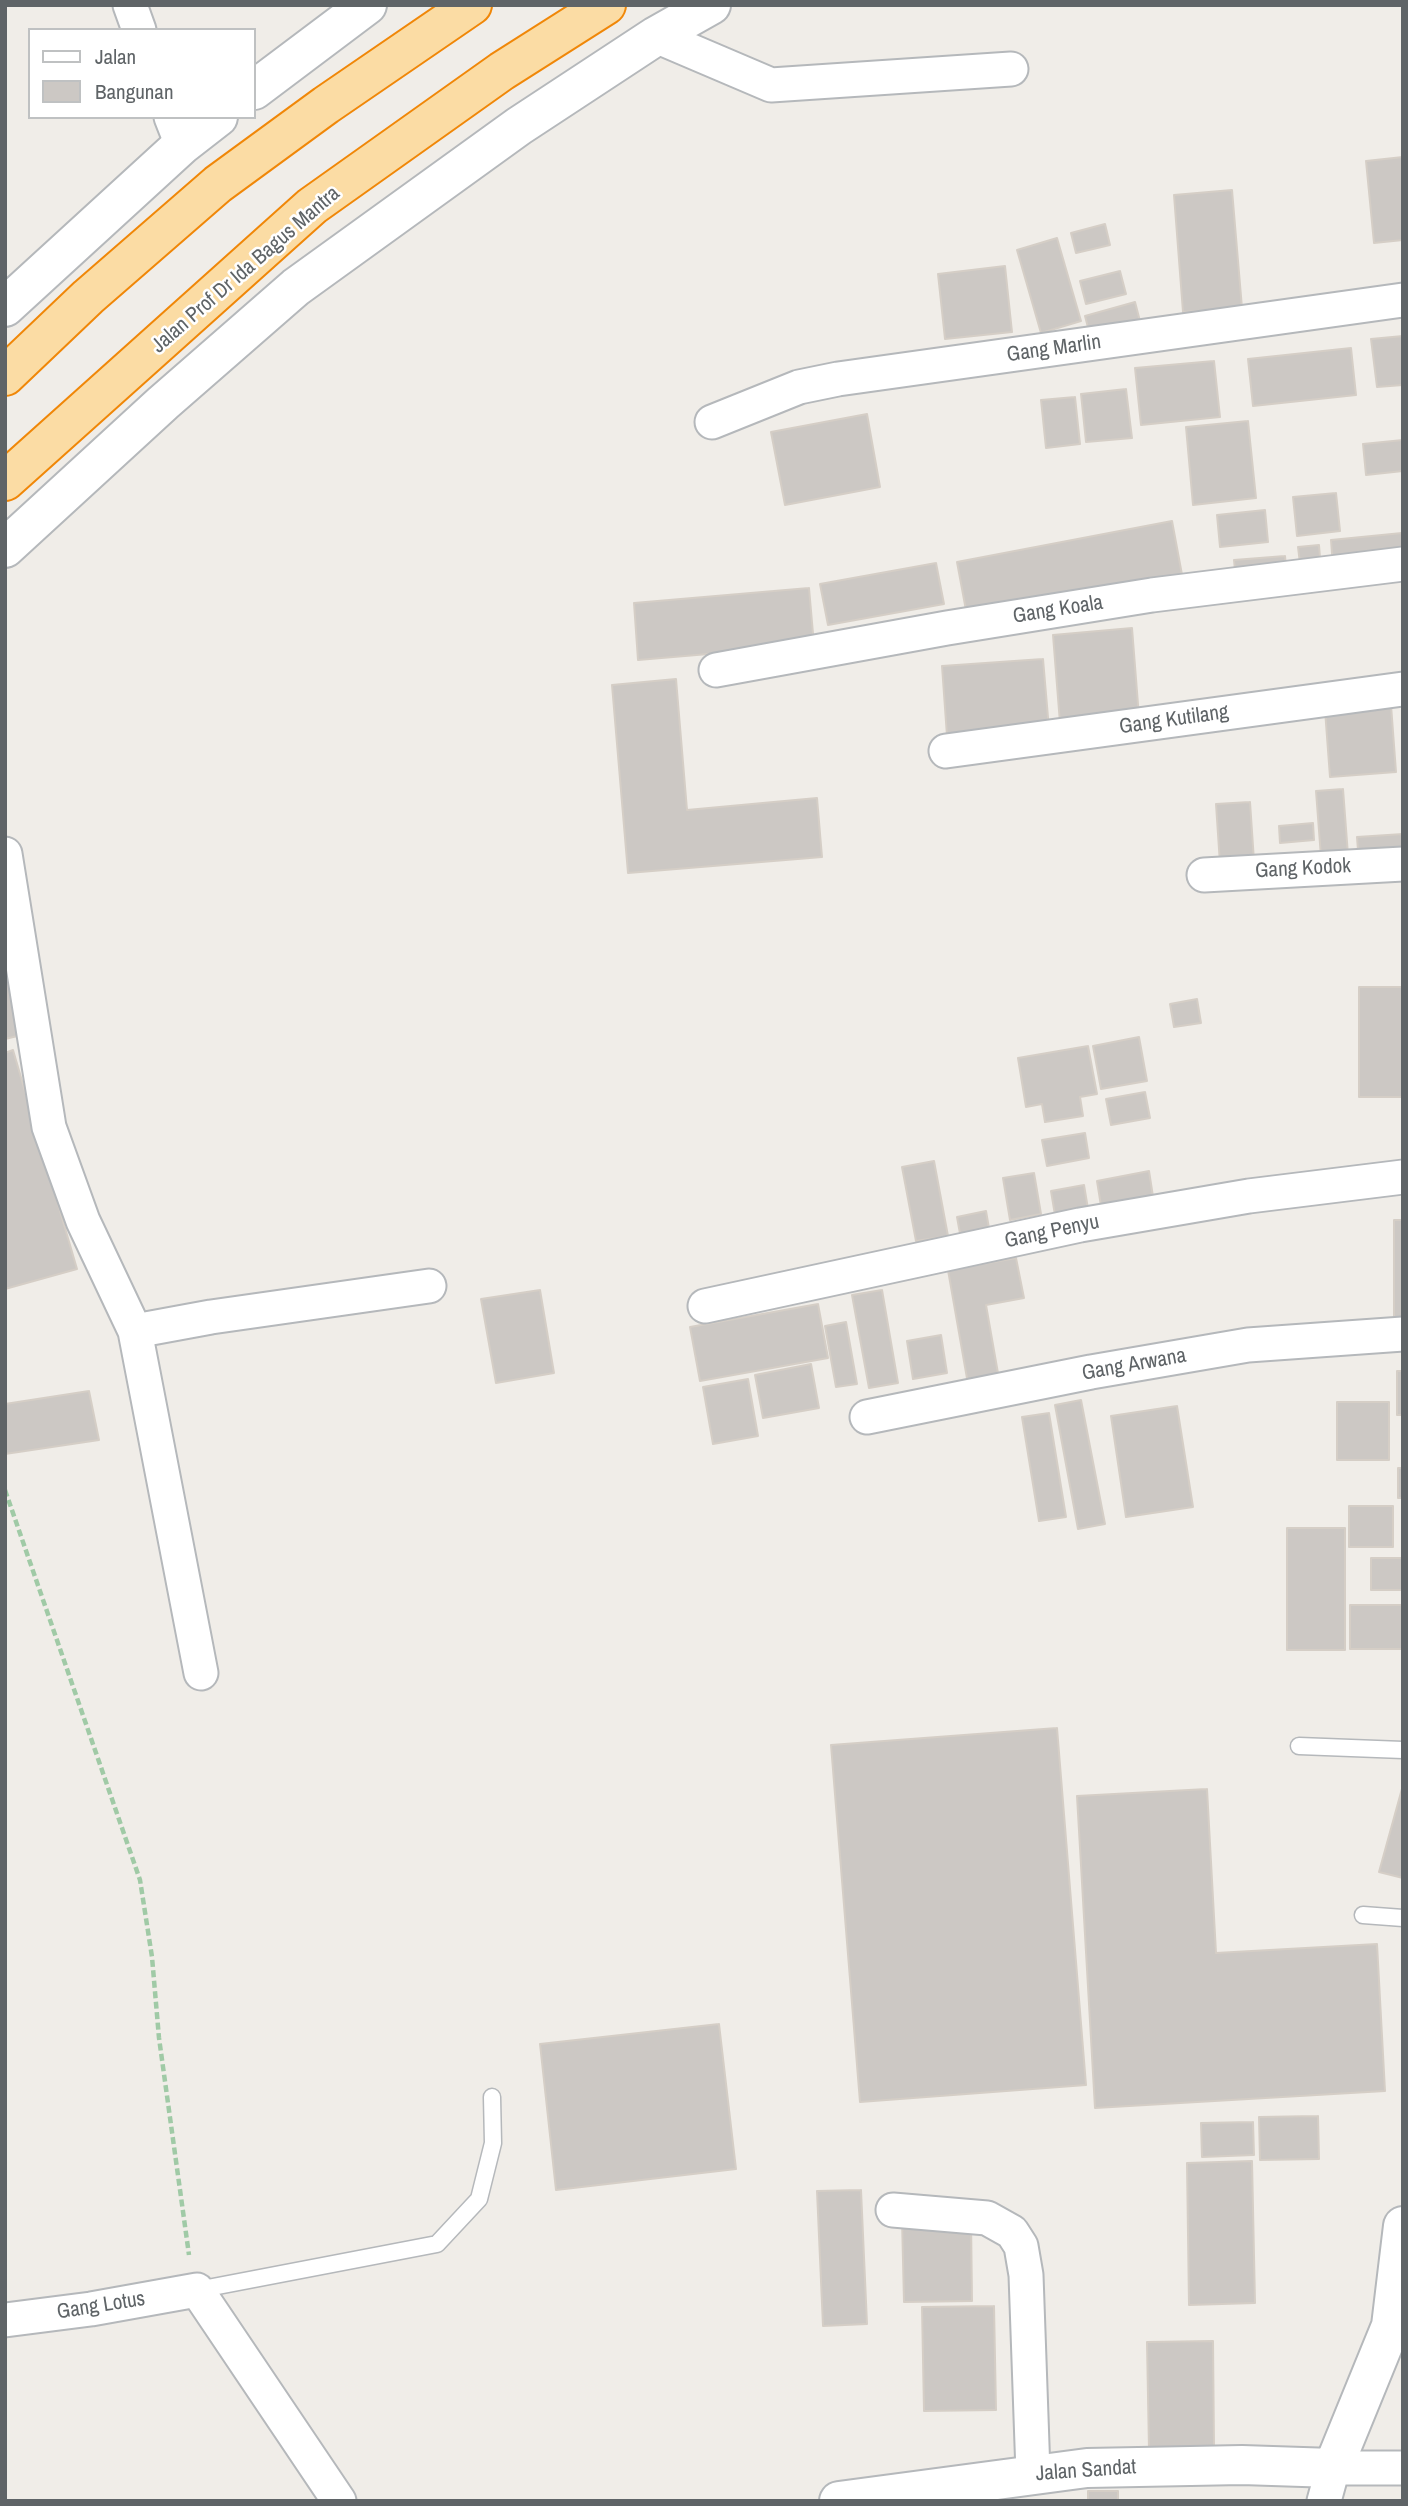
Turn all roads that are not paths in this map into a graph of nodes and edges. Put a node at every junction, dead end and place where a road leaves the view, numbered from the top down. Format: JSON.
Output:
{"nodes":[{"id":1,"x":130,"y":5,"type":"edge"},
{"id":2,"x":367,"y":5,"type":"edge"},
{"id":3,"x":472,"y":5,"type":"edge"},
{"id":4,"x":606,"y":5,"type":"edge"},
{"id":5,"x":711,"y":5,"type":"edge"},
{"id":6,"x":138,"y":28,"type":"edge"},
{"id":7,"x":656,"y":36,"type":"junction"},
{"id":8,"x":1011,"y":69,"type":"dead end"},
{"id":9,"x":256,"y":88,"type":"edge"},
{"id":10,"x":212,"y":119,"type":"edge"},
{"id":11,"x":426,"y":126,"type":"junction"},
{"id":12,"x":177,"y":131,"type":"edge"},
{"id":13,"x":459,"y":169,"type":"junction"},
{"id":14,"x":1403,"y":300,"type":"edge"},
{"id":15,"x":5,"y":307,"type":"edge"},
{"id":16,"x":5,"y":376,"type":"edge"},
{"id":17,"x":712,"y":422,"type":"dead end"},
{"id":18,"x":5,"y":481,"type":"edge"},
{"id":19,"x":5,"y":548,"type":"edge"},
{"id":20,"x":1403,"y":564,"type":"edge"},
{"id":21,"x":716,"y":670,"type":"dead end"},
{"id":22,"x":1403,"y":689,"type":"edge"},
{"id":23,"x":946,"y":751,"type":"dead end"},
{"id":24,"x":5,"y":854,"type":"edge"},
{"id":25,"x":1403,"y":864,"type":"edge"},
{"id":26,"x":1203,"y":875,"type":"dead end"},
{"id":27,"x":1403,"y":1177,"type":"edge"},
{"id":28,"x":429,"y":1286,"type":"dead end"},
{"id":29,"x":705,"y":1306,"type":"dead end"},
{"id":30,"x":135,"y":1331,"type":"junction"},
{"id":31,"x":1403,"y":1334,"type":"edge"},
{"id":32,"x":867,"y":1417,"type":"dead end"},
{"id":33,"x":201,"y":1673,"type":"dead end"},
{"id":34,"x":1299,"y":1746,"type":"dead end"},
{"id":35,"x":1403,"y":1750,"type":"edge"},
{"id":36,"x":1363,"y":1915,"type":"dead end"},
{"id":37,"x":1403,"y":1918,"type":"edge"},
{"id":38,"x":492,"y":2097,"type":"dead end"},
{"id":39,"x":892,"y":2210,"type":"dead end"},
{"id":40,"x":1403,"y":2226,"type":"edge"},
{"id":41,"x":197,"y":2290,"type":"junction"},
{"id":42,"x":5,"y":2320,"type":"edge"},
{"id":43,"x":1403,"y":2468,"type":"edge"},
{"id":44,"x":1033,"y":2473,"type":"junction"},
{"id":45,"x":1329,"y":2485,"type":"edge"},
{"id":46,"x":890,"y":2497,"type":"edge"},
{"id":47,"x":339,"y":2501,"type":"edge"},
{"id":48,"x":839,"y":2501,"type":"edge"}],
"edges":[{"from":1,"to":6,"type":"street"},
{"from":2,"to":9,"type":"street"},
{"from":3,"to":16,"type":"highway"},
{"from":4,"to":11,"type":"highway","name":"Jalan Prof Dr Ida Bagus Mantra"},
{"from":5,"to":7,"type":"street"},
{"from":7,"to":8,"type":"street"},
{"from":7,"to":13,"type":"street"},
{"from":10,"to":12,"type":"street"},
{"from":11,"to":13,"type":"street"},
{"from":11,"to":18,"type":"highway","name":"Jalan Prof Dr Ida Bagus Mantra"},
{"from":12,"to":15,"type":"street"},
{"from":13,"to":19,"type":"street"},
{"from":14,"to":17,"type":"street","name":"Gang Marlin"},
{"from":20,"to":21,"type":"street","name":"Gang Koala"},
{"from":22,"to":23,"type":"street","name":"Gang Kutilang"},
{"from":24,"to":30,"type":"street"},
{"from":25,"to":26,"type":"street","name":"Gang Kodok"},
{"from":27,"to":29,"type":"street","name":"Gang Penyu"},
{"from":28,"to":30,"type":"street"},
{"from":30,"to":33,"type":"street"},
{"from":31,"to":32,"type":"street","name":"Gang Arwana"},
{"from":34,"to":35,"type":"lane"},
{"from":36,"to":37,"type":"lane"},
{"from":38,"to":41,"type":"lane"},
{"from":39,"to":44,"type":"street"},
{"from":40,"to":45,"type":"street"},
{"from":41,"to":42,"type":"street","name":"Gang Lotus"},
{"from":41,"to":47,"type":"street"},
{"from":43,"to":45,"type":"street"},
{"from":44,"to":45,"type":"street","name":"Jalan Sandat"},
{"from":44,"to":46,"type":"street","name":"Jalan Sandat"},
{"from":46,"to":48,"type":"street","name":"Jalan Sandat"}]}
